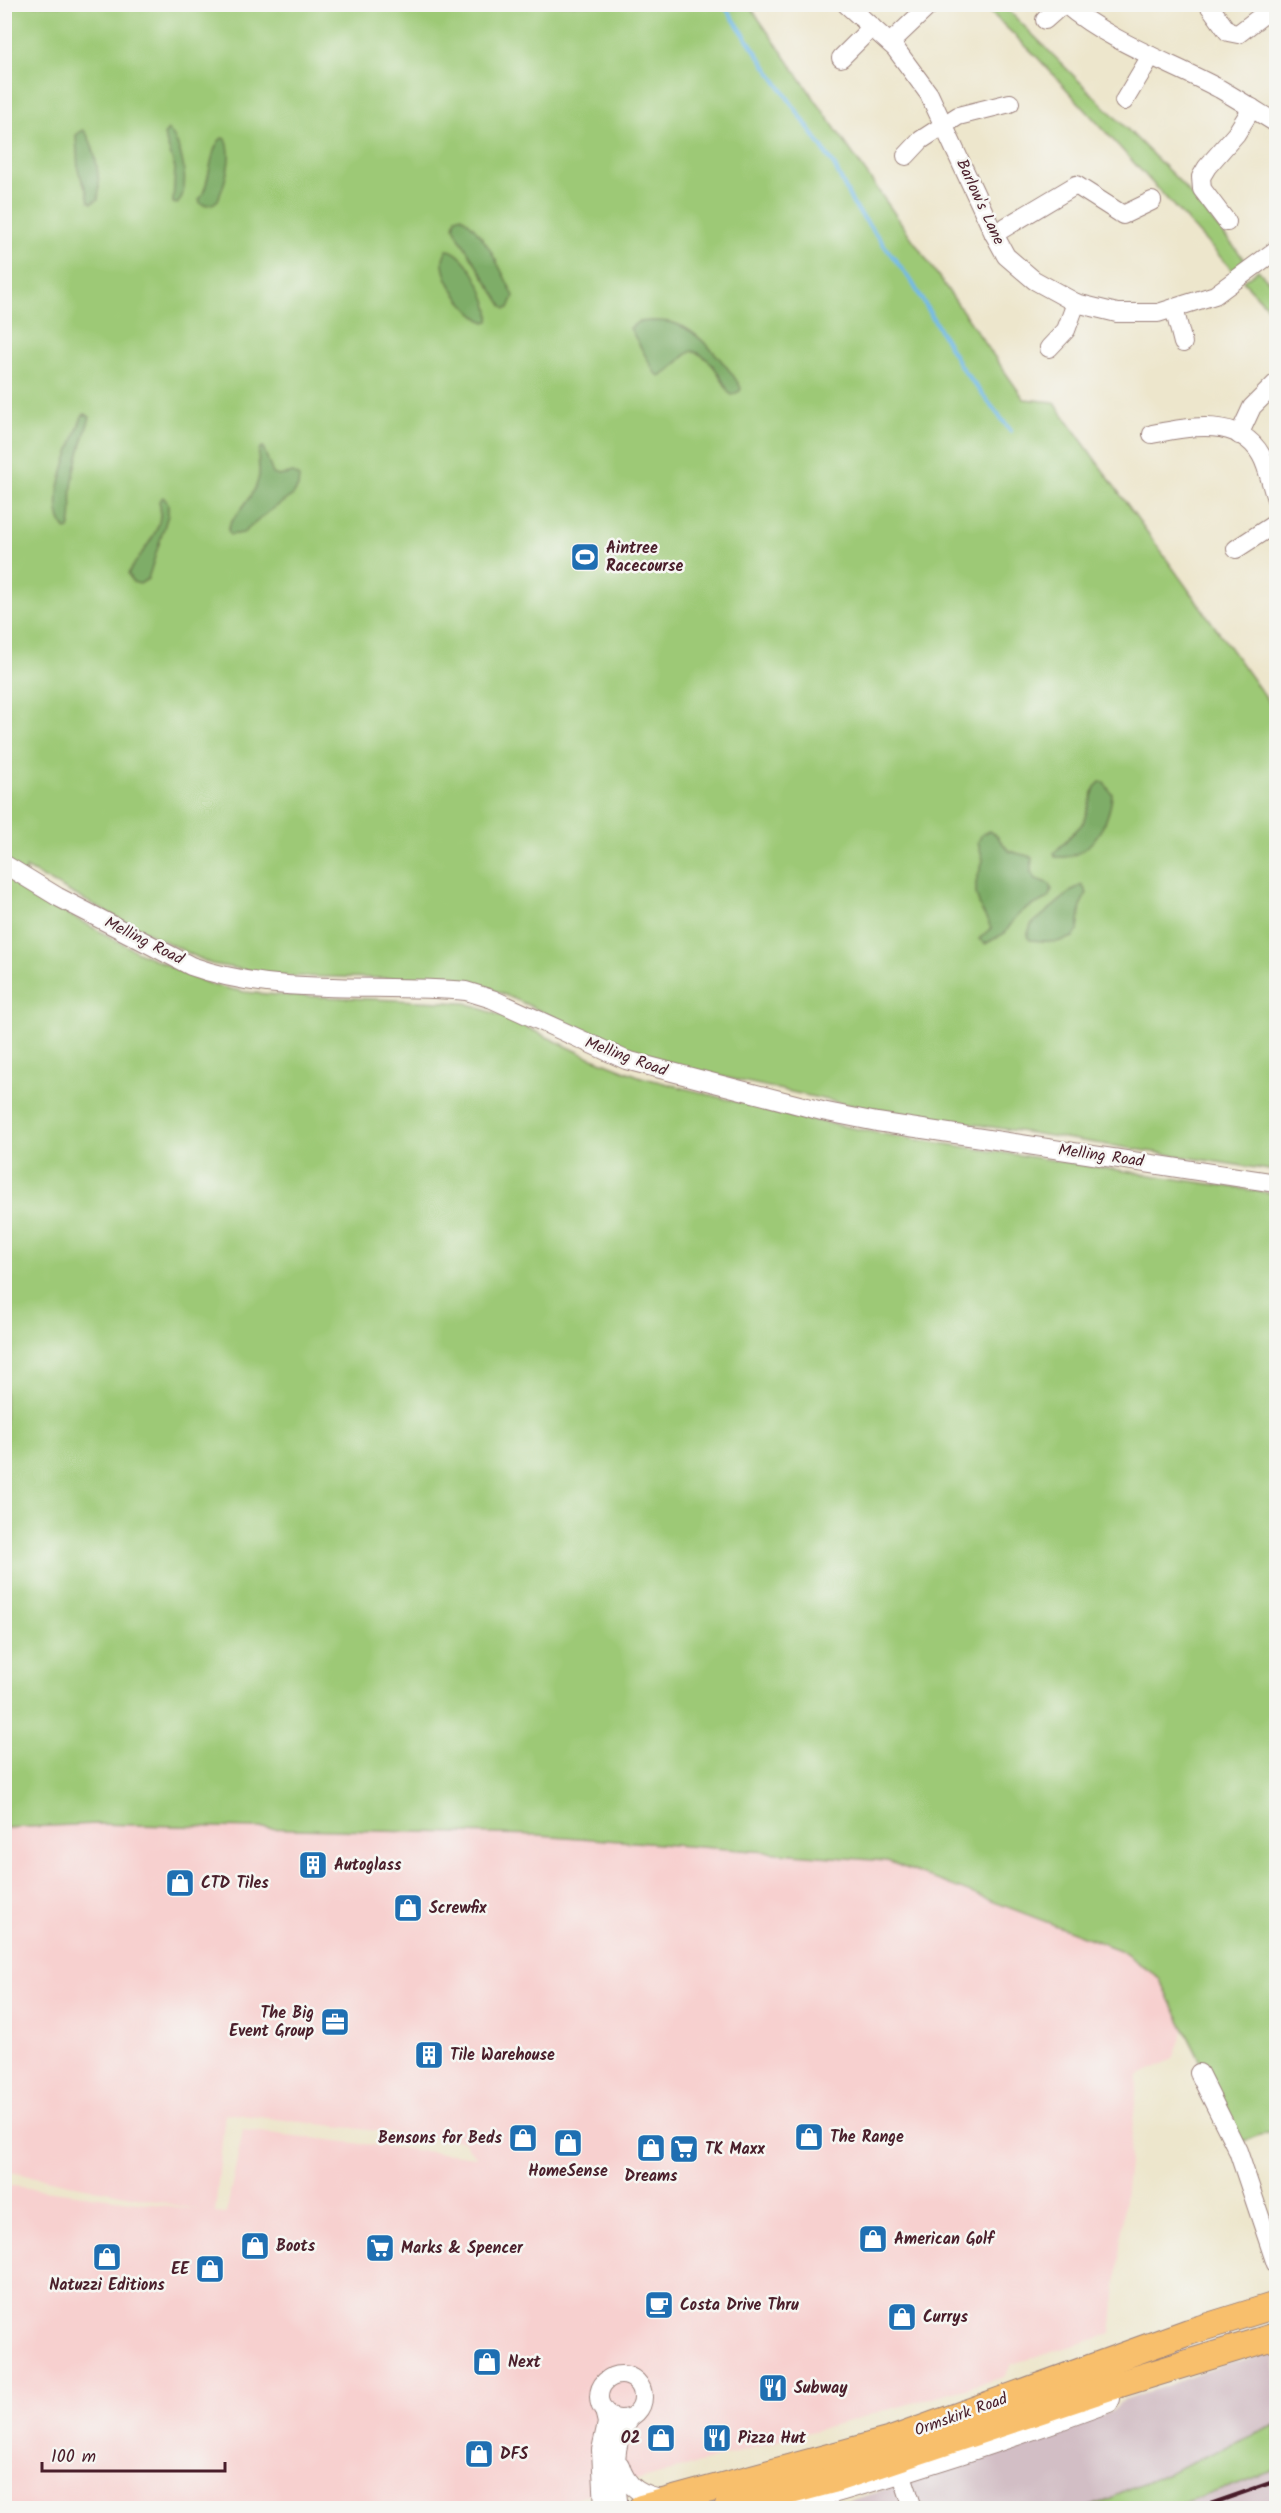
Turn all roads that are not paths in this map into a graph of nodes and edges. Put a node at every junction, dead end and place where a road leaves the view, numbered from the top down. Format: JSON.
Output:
{"nodes":[{"id":1,"x":846,"y":4,"type":"edge"},
{"id":2,"x":931,"y":4,"type":"edge"},
{"id":3,"x":1064,"y":4,"type":"edge"},
{"id":4,"x":1208,"y":4,"type":"edge"},
{"id":5,"x":1276,"y":5,"type":"edge"},
{"id":6,"x":1045,"y":20,"type":"dead end"},
{"id":7,"x":872,"y":27,"type":"junction"},
{"id":8,"x":890,"y":43,"type":"junction"},
{"id":9,"x":1151,"y":56,"type":"junction"},
{"id":10,"x":841,"y":58,"type":"dead end"},
{"id":11,"x":1124,"y":101,"type":"dead end"},
{"id":12,"x":1010,"y":103,"type":"dead end"},
{"id":13,"x":1251,"y":108,"type":"junction"},
{"id":14,"x":1276,"y":123,"type":"edge"},
{"id":15,"x":944,"y":125,"type":"junction"},
{"id":16,"x":906,"y":156,"type":"dead end"},
{"id":17,"x":1152,"y":201,"type":"dead end"},
{"id":18,"x":1227,"y":222,"type":"dead end"},
{"id":19,"x":994,"y":234,"type":"junction"},
{"id":20,"x":1276,"y":250,"type":"edge"},
{"id":21,"x":1076,"y":303,"type":"junction"},
{"id":22,"x":1174,"y":308,"type":"junction"},
{"id":23,"x":1184,"y":343,"type":"dead end"},
{"id":24,"x":1049,"y":348,"type":"dead end"},
{"id":25,"x":1276,"y":383,"type":"edge"},
{"id":26,"x":1152,"y":434,"type":"dead end"},
{"id":27,"x":1239,"y":435,"type":"junction"},
{"id":28,"x":1276,"y":499,"type":"edge"},
{"id":29,"x":1276,"y":523,"type":"edge"},
{"id":30,"x":1236,"y":549,"type":"dead end"},
{"id":31,"x":4,"y":864,"type":"edge"},
{"id":32,"x":1276,"y":1183,"type":"edge"},
{"id":33,"x":1199,"y":2073,"type":"dead end"},
{"id":34,"x":1276,"y":2264,"type":"edge"},
{"id":35,"x":1276,"y":2305,"type":"edge"},
{"id":36,"x":1276,"y":2336,"type":"edge"},
{"id":37,"x":1110,"y":2387,"type":"junction"},
{"id":38,"x":604,"y":2410,"type":"junction"},
{"id":39,"x":630,"y":2418,"type":"junction"},
{"id":40,"x":616,"y":2445,"type":"junction"},
{"id":41,"x":902,"y":2475,"type":"junction"},
{"id":42,"x":671,"y":2500,"type":"junction"},
{"id":43,"x":604,"y":2508,"type":"edge"},
{"id":44,"x":619,"y":2508,"type":"edge"},
{"id":45,"x":641,"y":2508,"type":"edge"},
{"id":46,"x":727,"y":2508,"type":"edge"},
{"id":47,"x":783,"y":2508,"type":"edge"},
{"id":48,"x":913,"y":2508,"type":"edge"}],
"edges":[{"from":1,"to":7,"type":"street","name":"Barlow's Lane"},
{"from":2,"to":8,"type":"street"},
{"from":3,"to":6,"type":"street"},
{"from":3,"to":9,"type":"street"},
{"from":4,"to":5,"type":"street"},
{"from":7,"to":8,"type":"street","name":"Barlow's Lane"},
{"from":7,"to":10,"type":"street"},
{"from":8,"to":15,"type":"street","name":"Barlow's Lane"},
{"from":9,"to":11,"type":"street"},
{"from":9,"to":13,"type":"street"},
{"from":12,"to":15,"type":"street"},
{"from":13,"to":14,"type":"street"},
{"from":13,"to":18,"type":"street"},
{"from":15,"to":16,"type":"street"},
{"from":15,"to":19,"type":"street","name":"Barlow's Lane"},
{"from":17,"to":19,"type":"street"},
{"from":19,"to":21,"type":"street","name":"Barlow's Lane"},
{"from":20,"to":22,"type":"street","name":"Barlow's Lane"},
{"from":21,"to":22,"type":"street","name":"Barlow's Lane"},
{"from":21,"to":24,"type":"street"},
{"from":22,"to":23,"type":"street"},
{"from":25,"to":27,"type":"street"},
{"from":26,"to":27,"type":"street"},
{"from":27,"to":28,"type":"street"},
{"from":29,"to":30,"type":"street"},
{"from":31,"to":32,"type":"street","name":"Melling Road"},
{"from":33,"to":34,"type":"street"},
{"from":35,"to":42,"type":"highway","name":"Ormskirk Road"},
{"from":36,"to":37,"type":"highway","name":"Ormskirk Road"},
{"from":37,"to":41,"type":"street"},
{"from":37,"to":46,"type":"highway","name":"Ormskirk Road"},
{"from":38,"to":39,"type":"street"},
{"from":38,"to":39,"type":"street"},
{"from":38,"to":43,"type":"street"},
{"from":39,"to":40,"type":"street"},
{"from":40,"to":42,"type":"street"},
{"from":40,"to":44,"type":"street"},
{"from":41,"to":47,"type":"street"},
{"from":41,"to":48,"type":"street"},
{"from":42,"to":45,"type":"highway","name":"Ormskirk Road"}]}
